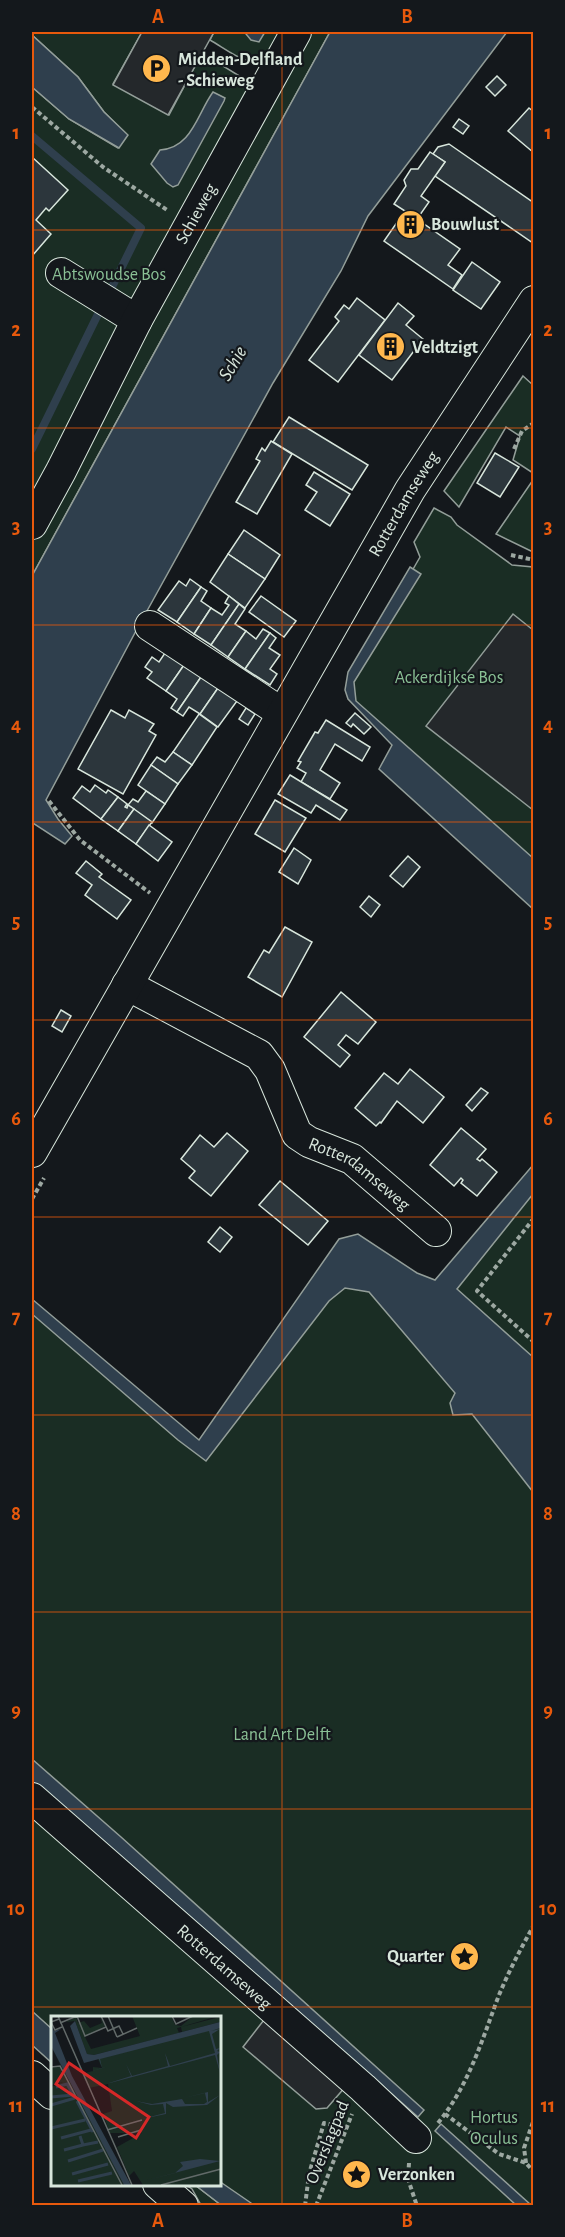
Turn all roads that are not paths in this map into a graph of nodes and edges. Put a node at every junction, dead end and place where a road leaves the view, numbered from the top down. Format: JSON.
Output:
{"nodes":[{"id":1,"x":296,"y":32,"type":"edge"},
{"id":2,"x":61,"y":273,"type":"dead end"},
{"id":3,"x":534,"y":301,"type":"edge"},
{"id":4,"x":127,"y":315,"type":"junction"},
{"id":5,"x":32,"y":524,"type":"edge"},
{"id":6,"x":150,"y":626,"type":"dead end"},
{"id":7,"x":282,"y":713,"type":"junction"},
{"id":8,"x":127,"y":985,"type":"junction"},
{"id":9,"x":32,"y":1152,"type":"edge"},
{"id":10,"x":436,"y":1231,"type":"dead end"},
{"id":11,"x":32,"y":1798,"type":"edge"},
{"id":12,"x":32,"y":2076,"type":"edge"},
{"id":13,"x":51,"y":2093,"type":"edge"},
{"id":14,"x":416,"y":2138,"type":"road end"},
{"id":15,"x":160,"y":2186,"type":"edge"},
{"id":16,"x":183,"y":2205,"type":"edge"}],
"edges":[{"from":1,"to":4,"type":"street","name":"Schieweg"},
{"from":2,"to":4,"type":"street"},
{"from":3,"to":7,"type":"street","name":"Rotterdamseweg"},
{"from":4,"to":5,"type":"street","name":"Schieweg"},
{"from":6,"to":7,"type":"street"},
{"from":7,"to":8,"type":"street","name":"Rotterdamseweg"},
{"from":8,"to":9,"type":"street","name":"Rotterdamseweg"},
{"from":8,"to":10,"type":"street","name":"Rotterdamseweg"},
{"from":11,"to":14,"type":"street","name":"Rotterdamseweg"},
{"from":12,"to":13,"type":"street"},
{"from":15,"to":16,"type":"street"}]}
